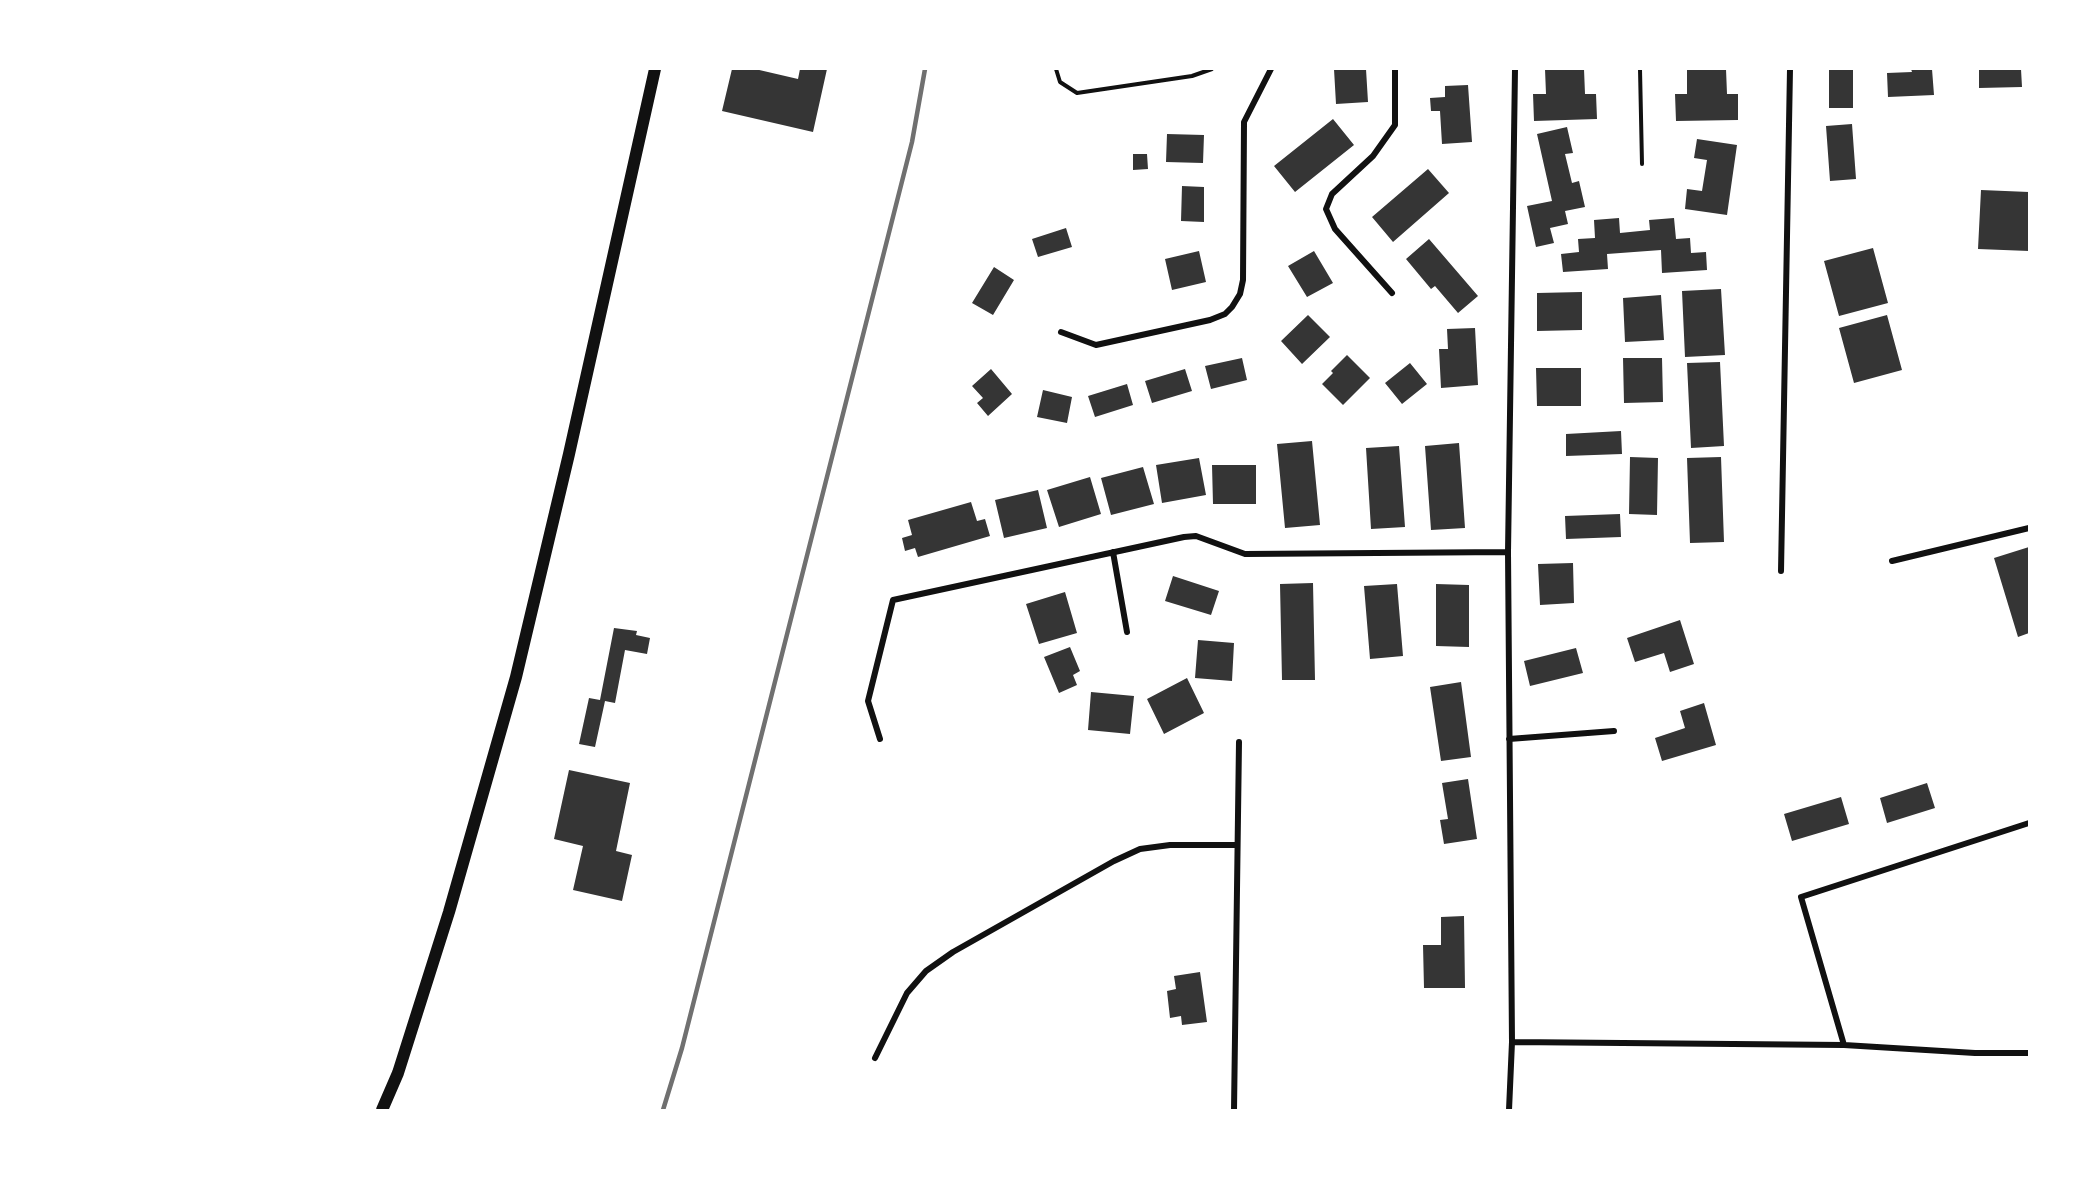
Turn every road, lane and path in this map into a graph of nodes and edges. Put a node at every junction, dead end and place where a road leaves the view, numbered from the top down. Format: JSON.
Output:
{"nodes":[{"id":1,"x":655,"y":69,"type":"edge"},
{"id":2,"x":1056,"y":69,"type":"edge"},
{"id":3,"x":1212,"y":69,"type":"edge"},
{"id":4,"x":1271,"y":69,"type":"edge"},
{"id":5,"x":1395,"y":69,"type":"edge"},
{"id":6,"x":1515,"y":69,"type":"edge"},
{"id":7,"x":1640,"y":69,"type":"edge"},
{"id":8,"x":1790,"y":69,"type":"edge"},
{"id":9,"x":1642,"y":164,"type":"dead end"},
{"id":10,"x":1392,"y":293,"type":"dead end"},
{"id":11,"x":1061,"y":332,"type":"dead end"},
{"id":12,"x":2029,"y":528,"type":"edge"},
{"id":13,"x":1113,"y":552,"type":"junction"},
{"id":14,"x":1508,"y":552,"type":"junction"},
{"id":15,"x":1892,"y":561,"type":"dead end"},
{"id":16,"x":1780,"y":571,"type":"dead end"},
{"id":17,"x":1127,"y":632,"type":"dead end"},
{"id":18,"x":1614,"y":731,"type":"dead end"},
{"id":19,"x":880,"y":739,"type":"dead end"},
{"id":20,"x":1509,"y":739,"type":"junction"},
{"id":21,"x":1239,"y":742,"type":"dead end"},
{"id":22,"x":2029,"y":823,"type":"edge"},
{"id":23,"x":1236,"y":845,"type":"junction"},
{"id":24,"x":1512,"y":1042,"type":"junction"},
{"id":25,"x":1844,"y":1045,"type":"junction"},
{"id":26,"x":2029,"y":1053,"type":"edge"},
{"id":27,"x":875,"y":1058,"type":"dead end"},
{"id":28,"x":382,"y":1110,"type":"edge"},
{"id":29,"x":1234,"y":1110,"type":"edge"},
{"id":30,"x":1509,"y":1110,"type":"edge"}],
"edges":[{"from":1,"to":28,"type":"main road"},
{"from":2,"to":3,"type":"lane"},
{"from":4,"to":11,"type":"street"},
{"from":5,"to":10,"type":"street"},
{"from":6,"to":14,"type":"street"},
{"from":7,"to":9,"type":"lane"},
{"from":8,"to":16,"type":"street"},
{"from":12,"to":15,"type":"street"},
{"from":13,"to":14,"type":"street"},
{"from":13,"to":17,"type":"street"},
{"from":13,"to":19,"type":"street"},
{"from":14,"to":20,"type":"street"},
{"from":18,"to":20,"type":"street"},
{"from":20,"to":24,"type":"street"},
{"from":21,"to":23,"type":"street"},
{"from":22,"to":25,"type":"street"},
{"from":23,"to":27,"type":"street"},
{"from":23,"to":29,"type":"street"},
{"from":24,"to":25,"type":"street"},
{"from":24,"to":30,"type":"street"},
{"from":25,"to":26,"type":"street"}]}
